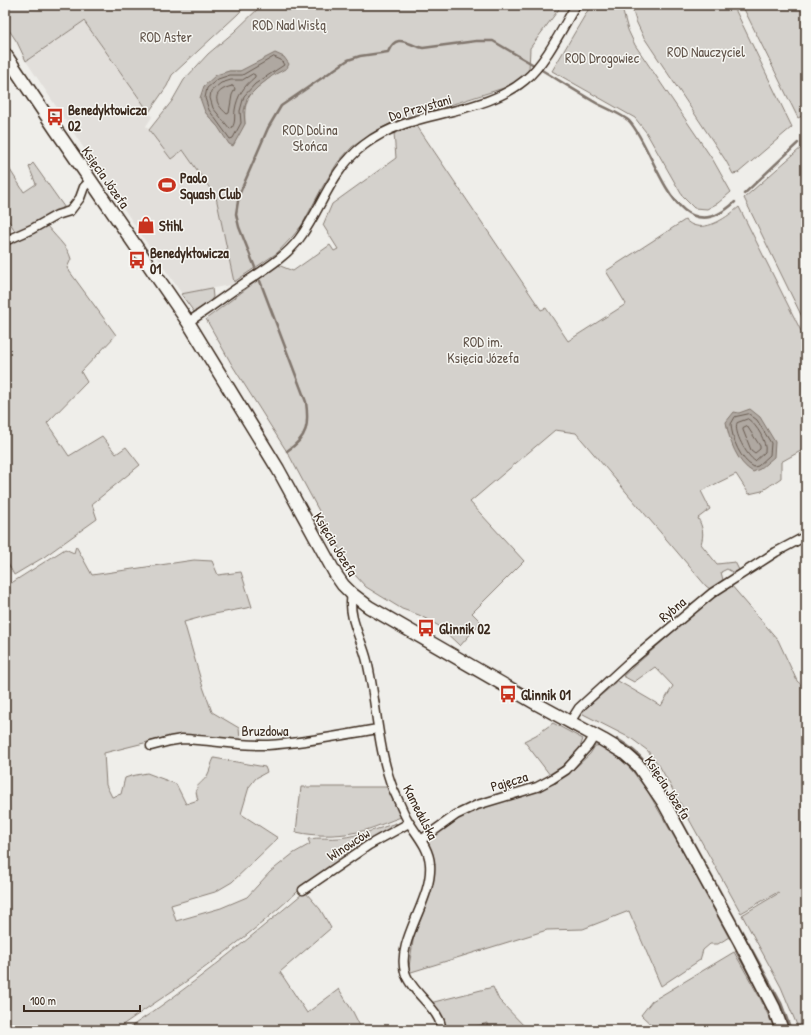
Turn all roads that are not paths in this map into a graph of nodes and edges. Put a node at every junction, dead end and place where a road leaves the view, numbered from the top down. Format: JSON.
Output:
{"nodes":[{"id":1,"x":576,"y":5,"type":"edge"},
{"id":2,"x":5,"y":54,"type":"edge"},
{"id":3,"x":90,"y":181,"type":"junction"},
{"id":4,"x":5,"y":242,"type":"edge"},
{"id":5,"x":188,"y":322,"type":"junction"},
{"id":6,"x":806,"y":536,"type":"edge"},
{"id":7,"x":352,"y":594,"type":"junction"},
{"id":8,"x":570,"y":722,"type":"junction"},
{"id":9,"x":378,"y":729,"type":"junction"},
{"id":10,"x":595,"y":735,"type":"junction"},
{"id":11,"x":151,"y":746,"type":"dead end"},
{"id":12,"x":409,"y":823,"type":"junction"},
{"id":13,"x":421,"y":840,"type":"junction"},
{"id":14,"x":303,"y":890,"type":"dead end"},
{"id":15,"x":441,"y":1030,"type":"edge"},
{"id":16,"x":782,"y":1030,"type":"edge"}],
"edges":[{"from":1,"to":5,"type":"street","name":"Do Przystani"},
{"from":2,"to":3,"type":"main road","name":"Księcia Józefa"},
{"from":3,"to":4,"type":"street"},
{"from":3,"to":5,"type":"main road","name":"Księcia Józefa"},
{"from":5,"to":7,"type":"main road","name":"Księcia Józefa"},
{"from":6,"to":8,"type":"street","name":"Rybna"},
{"from":7,"to":8,"type":"main road","name":"Księcia Józefa"},
{"from":7,"to":9,"type":"street","name":"Kamedulska"},
{"from":8,"to":10,"type":"main road","name":"Księcia Józefa"},
{"from":9,"to":11,"type":"street","name":"Bruzdowa"},
{"from":9,"to":12,"type":"street","name":"Kamedulska"},
{"from":10,"to":13,"type":"street","name":"Pajęcza"},
{"from":10,"to":16,"type":"main road","name":"Księcia Józefa"},
{"from":12,"to":13,"type":"street","name":"Kamedulska"},
{"from":12,"to":14,"type":"street","name":"Winowców"},
{"from":13,"to":15,"type":"street","name":"Kamedulska"}]}
